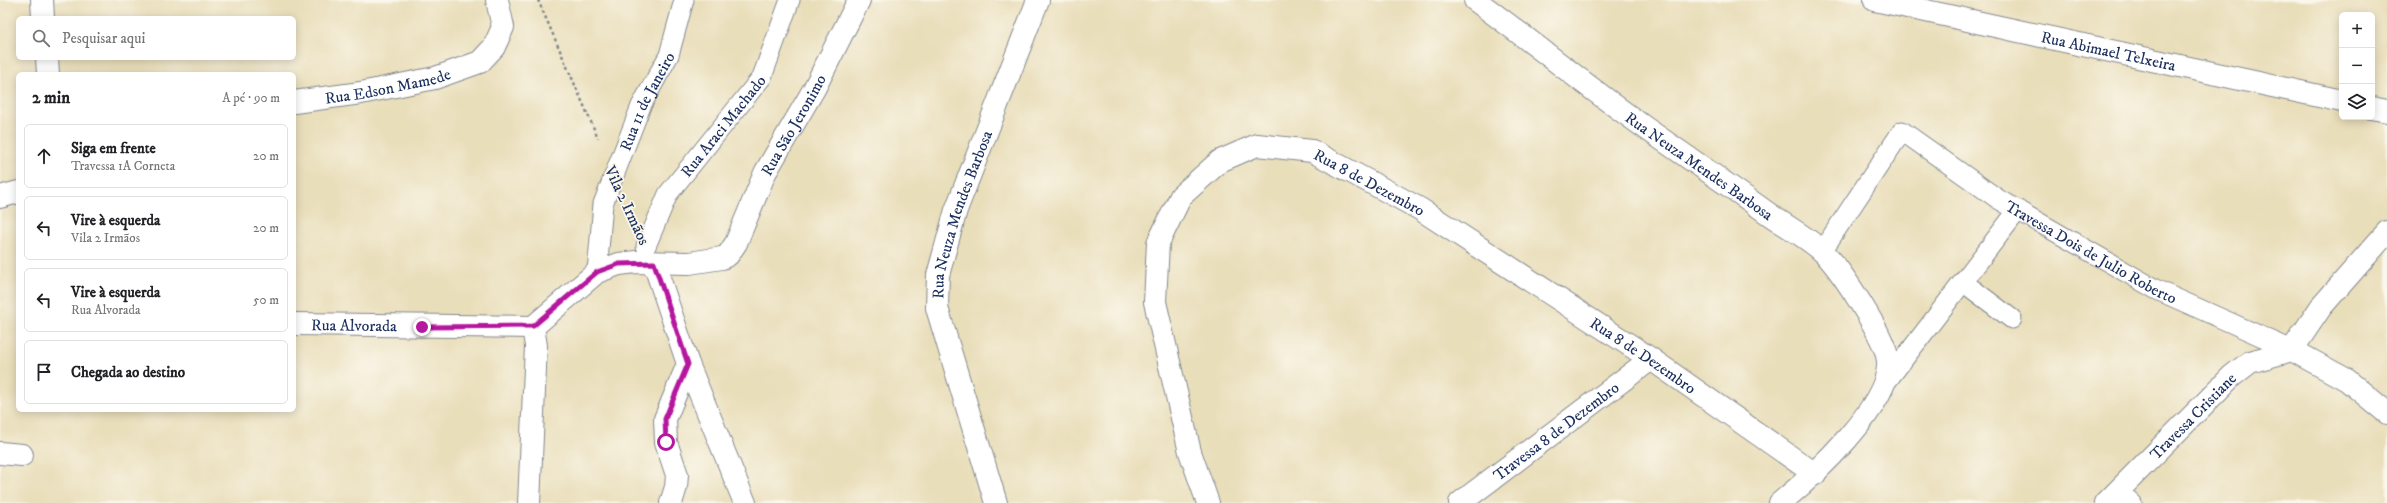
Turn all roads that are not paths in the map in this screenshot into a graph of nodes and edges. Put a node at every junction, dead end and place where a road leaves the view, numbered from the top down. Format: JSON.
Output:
{"nodes":[{"id":1,"x":42,"y":0,"type":"edge"},
{"id":2,"x":497,"y":0,"type":"edge"},
{"id":3,"x":684,"y":0,"type":"edge"},
{"id":4,"x":790,"y":0,"type":"edge"},
{"id":5,"x":859,"y":0,"type":"edge"},
{"id":6,"x":1038,"y":0,"type":"edge"},
{"id":7,"x":1475,"y":0,"type":"edge"},
{"id":8,"x":1876,"y":0,"type":"edge"},
{"id":9,"x":43,"y":16,"type":"edge"},
{"id":10,"x":47,"y":60,"type":"edge"},
{"id":11,"x":48,"y":72,"type":"edge"},
{"id":12,"x":2339,"y":100,"type":"edge"},
{"id":13,"x":296,"y":102,"type":"edge"},
{"id":14,"x":2375,"y":109,"type":"edge"},
{"id":15,"x":2387,"y":111,"type":"edge"},
{"id":16,"x":16,"y":193,"type":"edge"},
{"id":17,"x":0,"y":197,"type":"edge"},
{"id":18,"x":2018,"y":210,"type":"junction"},
{"id":19,"x":2387,"y":232,"type":"edge"},
{"id":20,"x":1822,"y":251,"type":"junction"},
{"id":21,"x":650,"y":254,"type":"junction"},
{"id":22,"x":597,"y":272,"type":"junction"},
{"id":23,"x":1963,"y":282,"type":"junction"},
{"id":24,"x":2012,"y":319,"type":"dead end"},
{"id":25,"x":296,"y":324,"type":"edge"},
{"id":26,"x":533,"y":326,"type":"junction"},
{"id":27,"x":2292,"y":350,"type":"junction"},
{"id":28,"x":1651,"y":359,"type":"junction"},
{"id":29,"x":688,"y":364,"type":"junction"},
{"id":30,"x":1883,"y":386,"type":"junction"},
{"id":31,"x":2387,"y":414,"type":"edge"},
{"id":32,"x":0,"y":453,"type":"edge"},
{"id":33,"x":22,"y":455,"type":"dead end"},
{"id":34,"x":1815,"y":474,"type":"junction"},
{"id":35,"x":2118,"y":499,"type":"edge"},
{"id":36,"x":529,"y":503,"type":"edge"},
{"id":37,"x":671,"y":503,"type":"edge"},
{"id":38,"x":745,"y":503,"type":"edge"},
{"id":39,"x":996,"y":503,"type":"edge"},
{"id":40,"x":1208,"y":503,"type":"edge"},
{"id":41,"x":1460,"y":503,"type":"edge"},
{"id":42,"x":1780,"y":503,"type":"edge"}],
"edges":[{"from":1,"to":9,"type":"street"},
{"from":2,"to":13,"type":"street","name":"Rua Edson Mamede"},
{"from":3,"to":22,"type":"lane","name":"Rua 11 de Janeiro"},
{"from":4,"to":21,"type":"lane","name":"Rua Araci Machado"},
{"from":5,"to":21,"type":"street","name":"Rua São Jeronimo"},
{"from":6,"to":39,"type":"street","name":"Rua Neuza Mendes Barbosa"},
{"from":7,"to":20,"type":"street","name":"Rua Neuza Mendes Barbosa"},
{"from":8,"to":12,"type":"street","name":"Rua Abimael Telxeira"},
{"from":10,"to":11,"type":"street"},
{"from":14,"to":15,"type":"street"},
{"from":16,"to":17,"type":"street"},
{"from":18,"to":20,"type":"lane","name":"Travessa Dois de Julio Roberto"},
{"from":18,"to":23,"type":"lane"},
{"from":18,"to":27,"type":"lane","name":"Travessa Dois de Julio Roberto"},
{"from":19,"to":27,"type":"street"},
{"from":20,"to":30,"type":"street","name":"Rua Neuza Mendes Barbosa"},
{"from":21,"to":22,"type":"street"},
{"from":21,"to":29,"type":"street","name":"Vila 2 Irmãos"},
{"from":22,"to":26,"type":"street"},
{"from":23,"to":24,"type":"lane"},
{"from":23,"to":30,"type":"lane"},
{"from":25,"to":26,"type":"street","name":"Rua Alvorada"},
{"from":26,"to":36,"type":"street"},
{"from":27,"to":31,"type":"street"},
{"from":27,"to":35,"type":"street","name":"Travessa Cristiane"},
{"from":28,"to":34,"type":"street","name":"Rua 8 de Dezembro"},
{"from":28,"to":40,"type":"street","name":"Rua 8 de Dezembro"},
{"from":28,"to":41,"type":"street","name":"Travessa 8 de Dezembro"},
{"from":29,"to":37,"type":"street"},
{"from":29,"to":38,"type":"street","name":"Vila 2 Irmãos"},
{"from":30,"to":34,"type":"street"},
{"from":32,"to":33,"type":"street"},
{"from":34,"to":42,"type":"street"}]}
